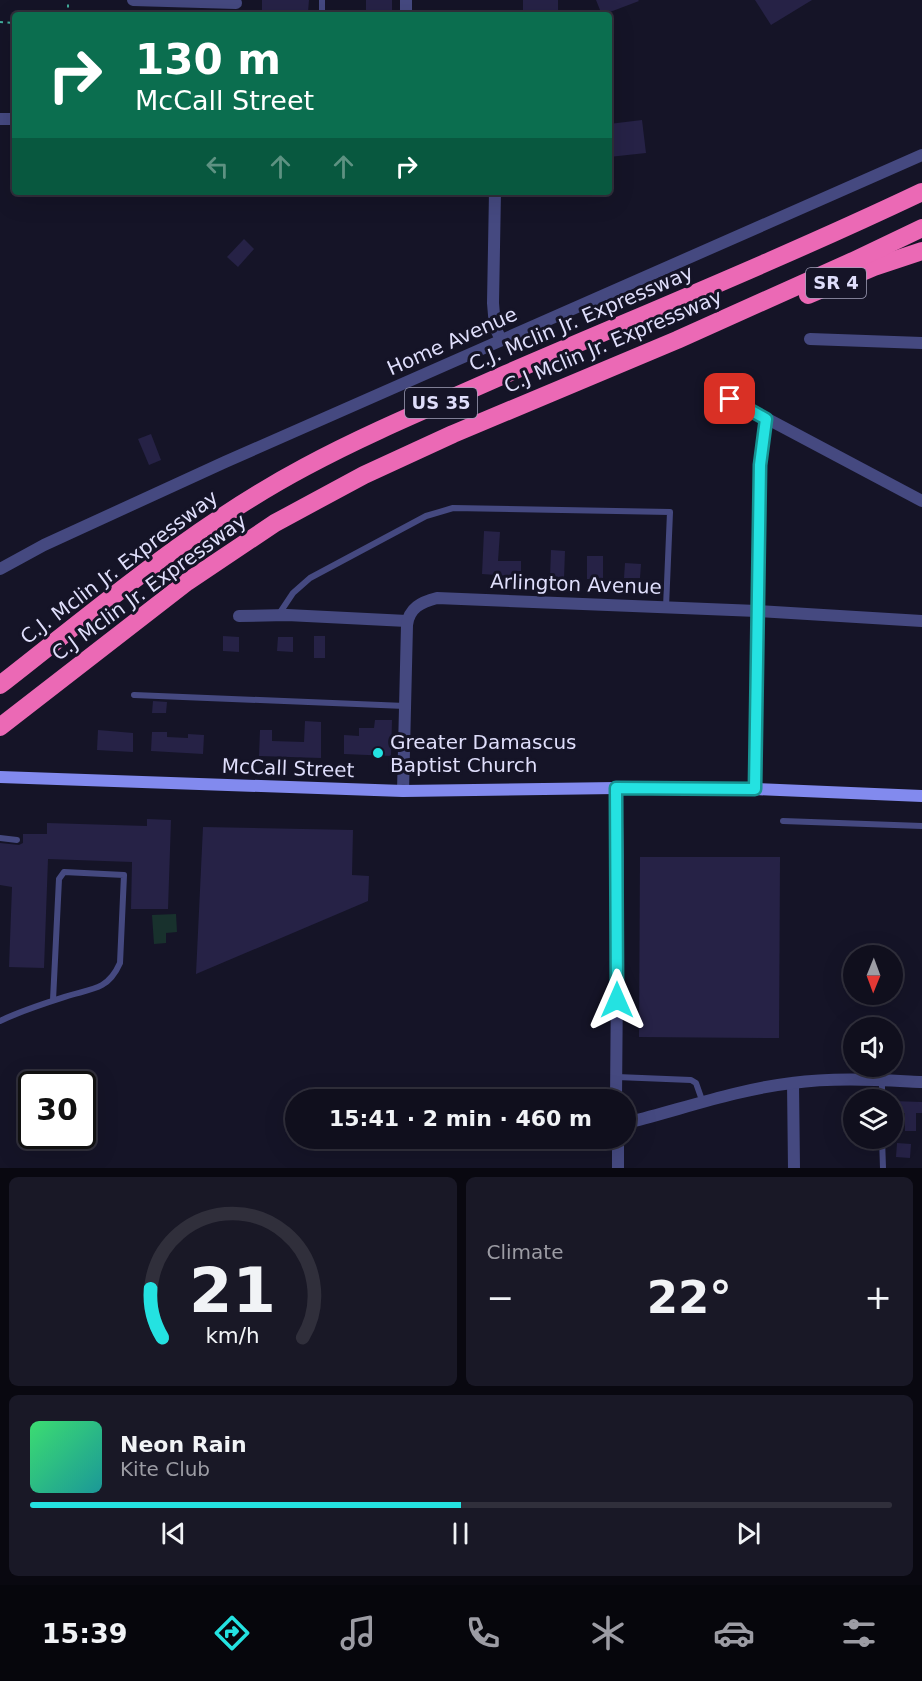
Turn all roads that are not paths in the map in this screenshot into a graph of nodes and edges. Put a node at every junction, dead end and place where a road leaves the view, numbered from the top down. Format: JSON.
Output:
{"nodes":[{"id":1,"x":133,"y":0,"type":"edge"},
{"id":2,"x":236,"y":6,"type":"edge"},
{"id":3,"x":922,"y":155,"type":"edge"},
{"id":4,"x":922,"y":192,"type":"edge"},
{"id":5,"x":495,"y":195,"type":"edge"},
{"id":6,"x":922,"y":228,"type":"edge"},
{"id":7,"x":922,"y":251,"type":"edge"},
{"id":8,"x":748,"y":308,"type":"junction"},
{"id":9,"x":810,"y":339,"type":"dead end"},
{"id":10,"x":501,"y":340,"type":"junction"},
{"id":11,"x":922,"y":344,"type":"edge"},
{"id":12,"x":718,"y":381,"type":"dead end"},
{"id":13,"x":766,"y":419,"type":"junction"},
{"id":14,"x":922,"y":501,"type":"edge"},
{"id":15,"x":0,"y":568,"type":"edge"},
{"id":16,"x":666,"y":608,"type":"junction"},
{"id":17,"x":758,"y":611,"type":"junction"},
{"id":18,"x":278,"y":615,"type":"junction"},
{"id":19,"x":239,"y":616,"type":"dead end"},
{"id":20,"x":407,"y":621,"type":"junction"},
{"id":21,"x":922,"y":621,"type":"edge"},
{"id":22,"x":0,"y":685,"type":"edge"},
{"id":23,"x":134,"y":695,"type":"dead end"},
{"id":24,"x":405,"y":706,"type":"junction"},
{"id":25,"x":0,"y":727,"type":"edge"},
{"id":26,"x":0,"y":777,"type":"edge"},
{"id":27,"x":616,"y":788,"type":"junction"},
{"id":28,"x":755,"y":789,"type":"junction"},
{"id":29,"x":403,"y":791,"type":"junction"},
{"id":30,"x":922,"y":796,"type":"edge"},
{"id":31,"x":783,"y":821,"type":"dead end"},
{"id":32,"x":922,"y":826,"type":"edge"},
{"id":33,"x":0,"y":838,"type":"edge"},
{"id":34,"x":17,"y":840,"type":"dead end"},
{"id":35,"x":53,"y":1000,"type":"junction"},
{"id":36,"x":0,"y":1021,"type":"edge"},
{"id":37,"x":616,"y":1077,"type":"junction"},
{"id":38,"x":882,"y":1080,"type":"junction"},
{"id":39,"x":922,"y":1082,"type":"edge"},
{"id":40,"x":793,"y":1083,"type":"junction"},
{"id":41,"x":616,"y":1089,"type":"edge"},
{"id":42,"x":882,"y":1089,"type":"edge"},
{"id":43,"x":704,"y":1103,"type":"junction"},
{"id":44,"x":636,"y":1120,"type":"edge"},
{"id":45,"x":618,"y":1149,"type":"edge"},
{"id":46,"x":882,"y":1149,"type":"edge"},
{"id":47,"x":618,"y":1168,"type":"edge"},
{"id":48,"x":794,"y":1168,"type":"edge"},
{"id":49,"x":883,"y":1168,"type":"edge"}],
"edges":[{"from":1,"to":2,"type":"street"},
{"from":3,"to":10,"type":"street","name":"Home Avenue"},
{"from":4,"to":22,"type":"highway","name":"C.J. Mclin Jr. Expressway","number":"US 35"},
{"from":5,"to":10,"type":"street"},
{"from":6,"to":8,"type":"highway","name":"C.J Mclin Jr. Expressway","number":"US 35"},
{"from":7,"to":8,"type":"highway","number":"SR 4"},
{"from":8,"to":25,"type":"highway","name":"C.J Mclin Jr. Expressway","number":"US 35"},
{"from":9,"to":11,"type":"street"},
{"from":10,"to":15,"type":"street","name":"Home Avenue"},
{"from":12,"to":13,"type":"street"},
{"from":13,"to":14,"type":"street"},
{"from":13,"to":17,"type":"street"},
{"from":16,"to":17,"type":"street","name":"Arlington Avenue"},
{"from":16,"to":18,"type":"lane"},
{"from":16,"to":20,"type":"street","name":"Arlington Avenue"},
{"from":17,"to":21,"type":"street","name":"Arlington Avenue"},
{"from":17,"to":28,"type":"street"},
{"from":18,"to":19,"type":"street"},
{"from":18,"to":20,"type":"street"},
{"from":20,"to":24,"type":"street"},
{"from":23,"to":24,"type":"lane"},
{"from":24,"to":29,"type":"street"},
{"from":26,"to":29,"type":"street","name":"McCall Street"},
{"from":27,"to":28,"type":"street","name":"McCall Street"},
{"from":27,"to":29,"type":"street","name":"McCall Street"},
{"from":27,"to":37,"type":"street"},
{"from":28,"to":30,"type":"street","name":"McCall Street"},
{"from":31,"to":32,"type":"lane"},
{"from":33,"to":34,"type":"lane"},
{"from":35,"to":35,"type":"lane"},
{"from":35,"to":36,"type":"lane"},
{"from":37,"to":41,"type":"street"},
{"from":37,"to":43,"type":"lane"},
{"from":38,"to":39,"type":"street"},
{"from":38,"to":40,"type":"street"},
{"from":38,"to":42,"type":"lane"},
{"from":40,"to":43,"type":"street"},
{"from":40,"to":48,"type":"street"},
{"from":43,"to":44,"type":"street"},
{"from":45,"to":47,"type":"street"},
{"from":46,"to":49,"type":"lane"}]}
